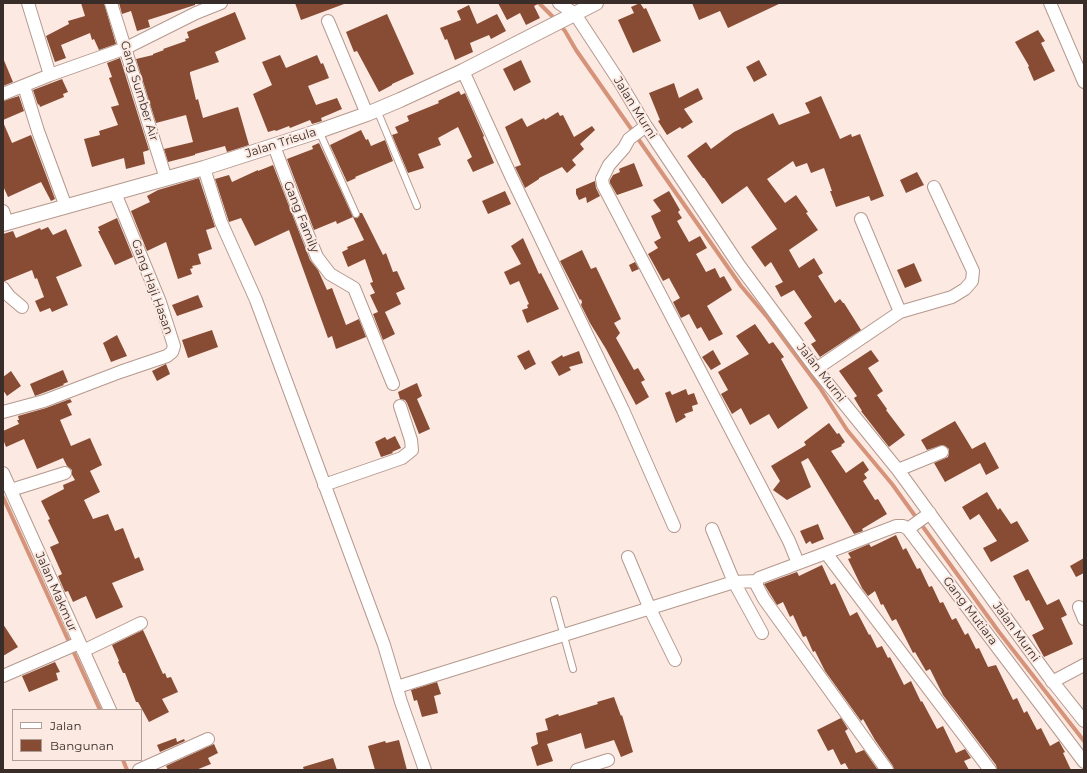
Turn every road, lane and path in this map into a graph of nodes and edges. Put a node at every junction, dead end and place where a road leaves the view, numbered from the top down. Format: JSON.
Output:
{"nodes":[{"id":1,"x":111,"y":3,"type":"edge"},
{"id":2,"x":221,"y":3,"type":"edge"},
{"id":3,"x":559,"y":3,"type":"edge"},
{"id":4,"x":1050,"y":3,"type":"edge"},
{"id":5,"x":31,"y":5,"type":"edge"},
{"id":6,"x":581,"y":9,"type":"edge"},
{"id":7,"x":328,"y":21,"type":"dead end"},
{"id":8,"x":126,"y":48,"type":"junction"},
{"id":9,"x":463,"y":71,"type":"junction"},
{"id":10,"x":50,"y":75,"type":"junction"},
{"id":11,"x":1084,"y":82,"type":"edge"},
{"id":12,"x":24,"y":86,"type":"junction"},
{"id":13,"x":3,"y":94,"type":"edge"},
{"id":14,"x":372,"y":112,"type":"junction"},
{"id":15,"x":643,"y":128,"type":"junction"},
{"id":16,"x":320,"y":131,"type":"junction"},
{"id":17,"x":274,"y":146,"type":"junction"},
{"id":18,"x":204,"y":168,"type":"junction"},
{"id":19,"x":166,"y":178,"type":"junction"},
{"id":20,"x":934,"y":187,"type":"dead end"},
{"id":21,"x":115,"y":193,"type":"junction"},
{"id":22,"x":417,"y":206,"type":"dead end"},
{"id":23,"x":66,"y":207,"type":"junction"},
{"id":24,"x":356,"y":214,"type":"dead end"},
{"id":25,"x":4,"y":219,"type":"edge"},
{"id":26,"x":861,"y":219,"type":"dead end"},
{"id":27,"x":3,"y":288,"type":"edge"},
{"id":28,"x":22,"y":307,"type":"dead end"},
{"id":29,"x":900,"y":312,"type":"junction"},
{"id":30,"x":816,"y":369,"type":"junction"},
{"id":31,"x":393,"y":384,"type":"dead end"},
{"id":32,"x":400,"y":406,"type":"dead end"},
{"id":33,"x":3,"y":412,"type":"edge"},
{"id":34,"x":942,"y":452,"type":"dead end"},
{"id":35,"x":898,"y":470,"type":"junction"},
{"id":36,"x":3,"y":473,"type":"edge"},
{"id":37,"x":65,"y":473,"type":"dead end"},
{"id":38,"x":324,"y":485,"type":"junction"},
{"id":39,"x":7,"y":488,"type":"edge"},
{"id":40,"x":919,"y":521,"type":"junction"},
{"id":41,"x":674,"y":526,"type":"dead end"},
{"id":42,"x":712,"y":529,"type":"dead end"},
{"id":43,"x":826,"y":552,"type":"junction"},
{"id":44,"x":628,"y":557,"type":"dead end"},
{"id":45,"x":798,"y":563,"type":"junction"},
{"id":46,"x":757,"y":581,"type":"junction"},
{"id":47,"x":734,"y":582,"type":"junction"},
{"id":48,"x":554,"y":600,"type":"dead end"},
{"id":49,"x":1079,"y":607,"type":"dead end"},
{"id":50,"x":650,"y":609,"type":"junction"},
{"id":51,"x":1084,"y":619,"type":"edge"},
{"id":52,"x":141,"y":623,"type":"dead end"},
{"id":53,"x":762,"y":632,"type":"dead end"},
{"id":54,"x":564,"y":635,"type":"junction"},
{"id":55,"x":75,"y":647,"type":"junction"},
{"id":56,"x":675,"y":660,"type":"dead end"},
{"id":57,"x":1084,"y":665,"type":"edge"},
{"id":58,"x":573,"y":669,"type":"dead end"},
{"id":59,"x":3,"y":676,"type":"edge"},
{"id":60,"x":1052,"y":682,"type":"junction"},
{"id":61,"x":397,"y":687,"type":"junction"},
{"id":62,"x":109,"y":709,"type":"edge"},
{"id":63,"x":1084,"y":721,"type":"edge"},
{"id":64,"x":208,"y":739,"type":"dead end"},
{"id":65,"x":608,"y":760,"type":"dead end"},
{"id":66,"x":133,"y":761,"type":"edge"},
{"id":67,"x":1084,"y":762,"type":"edge"},
{"id":68,"x":138,"y":770,"type":"edge"},
{"id":69,"x":425,"y":770,"type":"edge"},
{"id":70,"x":577,"y":770,"type":"edge"},
{"id":71,"x":887,"y":770,"type":"edge"},
{"id":72,"x":990,"y":770,"type":"edge"}],
"edges":[{"from":1,"to":8,"type":"street","name":"Gang Sumber Air"},
{"from":2,"to":8,"type":"street"},
{"from":3,"to":6,"type":"street"},
{"from":4,"to":11,"type":"street"},
{"from":5,"to":10,"type":"street"},
{"from":6,"to":9,"type":"street","name":"Jalan Trisula"},
{"from":6,"to":15,"type":"street","name":"Jalan Murni"},
{"from":7,"to":14,"type":"street"},
{"from":8,"to":10,"type":"street"},
{"from":8,"to":19,"type":"street","name":"Gang Sumber Air"},
{"from":9,"to":14,"type":"street","name":"Jalan Trisula"},
{"from":9,"to":41,"type":"street"},
{"from":10,"to":12,"type":"street"},
{"from":12,"to":13,"type":"street"},
{"from":12,"to":23,"type":"street"},
{"from":14,"to":16,"type":"street","name":"Jalan Trisula"},
{"from":14,"to":22,"type":"lane"},
{"from":15,"to":30,"type":"street","name":"Jalan Murni"},
{"from":15,"to":45,"type":"street"},
{"from":16,"to":17,"type":"street","name":"Jalan Trisula"},
{"from":16,"to":24,"type":"lane"},
{"from":17,"to":18,"type":"street","name":"Jalan Trisula"},
{"from":17,"to":31,"type":"street","name":"Gang Family"},
{"from":18,"to":19,"type":"street","name":"Jalan Trisula"},
{"from":18,"to":38,"type":"street"},
{"from":19,"to":21,"type":"street","name":"Jalan Trisula"},
{"from":20,"to":29,"type":"street"},
{"from":21,"to":23,"type":"street","name":"Jalan Trisula"},
{"from":21,"to":33,"type":"street","name":"Gang Haji Hasan"},
{"from":23,"to":25,"type":"street","name":"Jalan Trisula"},
{"from":26,"to":29,"type":"street"},
{"from":27,"to":28,"type":"street"},
{"from":29,"to":30,"type":"street"},
{"from":30,"to":35,"type":"street","name":"Jalan Murni"},
{"from":32,"to":38,"type":"street"},
{"from":34,"to":35,"type":"street"},
{"from":35,"to":40,"type":"street","name":"Jalan Murni"},
{"from":36,"to":39,"type":"street","name":"Jalan Makmur"},
{"from":37,"to":39,"type":"street"},
{"from":38,"to":61,"type":"street"},
{"from":39,"to":55,"type":"street","name":"Jalan Makmur"},
{"from":40,"to":43,"type":"street"},
{"from":40,"to":60,"type":"street","name":"Jalan Murni"},
{"from":40,"to":67,"type":"street","name":"Gang Mutiara"},
{"from":42,"to":47,"type":"street"},
{"from":43,"to":45,"type":"street"},
{"from":43,"to":72,"type":"street"},
{"from":44,"to":50,"type":"street"},
{"from":45,"to":46,"type":"street"},
{"from":46,"to":47,"type":"street"},
{"from":46,"to":71,"type":"street"},
{"from":47,"to":50,"type":"street"},
{"from":47,"to":53,"type":"street"},
{"from":48,"to":54,"type":"lane"},
{"from":49,"to":51,"type":"street"},
{"from":50,"to":54,"type":"street"},
{"from":50,"to":56,"type":"street"},
{"from":52,"to":55,"type":"street"},
{"from":54,"to":58,"type":"lane"},
{"from":54,"to":61,"type":"street"},
{"from":55,"to":59,"type":"street"},
{"from":55,"to":62,"type":"street","name":"Jalan Makmur"},
{"from":57,"to":60,"type":"street"},
{"from":60,"to":63,"type":"street","name":"Jalan Murni"},
{"from":61,"to":69,"type":"street"},
{"from":64,"to":68,"type":"street"},
{"from":65,"to":70,"type":"street"},
{"from":66,"to":68,"type":"street"}]}
